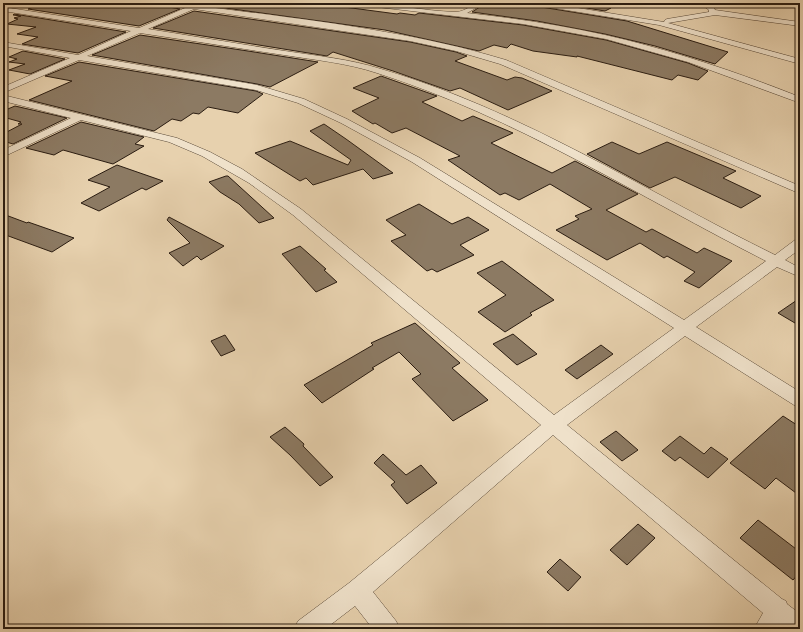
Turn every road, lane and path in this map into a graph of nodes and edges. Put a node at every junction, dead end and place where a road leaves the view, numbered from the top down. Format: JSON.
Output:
{"nodes":[{"id":1,"x":7,"y":3,"type":"edge"},
{"id":2,"x":164,"y":3,"type":"edge"},
{"id":3,"x":360,"y":3,"type":"edge"},
{"id":4,"x":482,"y":3,"type":"edge"},
{"id":5,"x":535,"y":3,"type":"edge"},
{"id":6,"x":702,"y":3,"type":"edge"},
{"id":7,"x":796,"y":3,"type":"edge"},
{"id":8,"x":800,"y":3,"type":"edge"},
{"id":9,"x":3,"y":4,"type":"edge"},
{"id":10,"x":385,"y":4,"type":"edge"},
{"id":11,"x":233,"y":6,"type":"dead end"},
{"id":12,"x":193,"y":7,"type":"junction"},
{"id":13,"x":3,"y":9,"type":"edge"},
{"id":14,"x":222,"y":11,"type":"junction"},
{"id":15,"x":712,"y":12,"type":"junction"},
{"id":16,"x":457,"y":15,"type":"junction"},
{"id":17,"x":769,"y":20,"type":"junction"},
{"id":18,"x":660,"y":23,"type":"junction"},
{"id":19,"x":800,"y":24,"type":"edge"},
{"id":20,"x":140,"y":30,"type":"junction"},
{"id":21,"x":800,"y":32,"type":"edge"},
{"id":22,"x":3,"y":44,"type":"edge"},
{"id":23,"x":77,"y":57,"type":"junction"},
{"id":24,"x":800,"y":62,"type":"edge"},
{"id":25,"x":3,"y":90,"type":"edge"},
{"id":26,"x":3,"y":98,"type":"edge"},
{"id":27,"x":800,"y":100,"type":"edge"},
{"id":28,"x":80,"y":117,"type":"junction"},
{"id":29,"x":3,"y":154,"type":"edge"},
{"id":30,"x":800,"y":190,"type":"edge"},
{"id":31,"x":800,"y":243,"type":"edge"},
{"id":32,"x":776,"y":261,"type":"junction"},
{"id":33,"x":800,"y":273,"type":"edge"},
{"id":34,"x":683,"y":328,"type":"junction"},
{"id":35,"x":800,"y":400,"type":"edge"},
{"id":36,"x":553,"y":425,"type":"junction"},
{"id":37,"x":357,"y":590,"type":"junction"},
{"id":38,"x":778,"y":609,"type":"junction"},
{"id":39,"x":306,"y":629,"type":"edge"},
{"id":40,"x":388,"y":629,"type":"edge"},
{"id":41,"x":766,"y":629,"type":"edge"},
{"id":42,"x":800,"y":629,"type":"edge"}],
"edges":[{"from":1,"to":9,"type":"street"},
{"from":2,"to":12,"type":"street"},
{"from":3,"to":10,"type":"street"},
{"from":4,"to":16,"type":"street"},
{"from":5,"to":18,"type":"street"},
{"from":6,"to":15,"type":"street"},
{"from":7,"to":8,"type":"street"},
{"from":10,"to":16,"type":"street"},
{"from":11,"to":14,"type":"street"},
{"from":12,"to":14,"type":"street"},
{"from":12,"to":20,"type":"street"},
{"from":13,"to":20,"type":"street"},
{"from":14,"to":30,"type":"street"},
{"from":15,"to":17,"type":"street"},
{"from":15,"to":18,"type":"street"},
{"from":16,"to":27,"type":"street"},
{"from":17,"to":19,"type":"street"},
{"from":17,"to":21,"type":"street"},
{"from":18,"to":24,"type":"street"},
{"from":20,"to":23,"type":"street"},
{"from":20,"to":32,"type":"street"},
{"from":22,"to":23,"type":"street"},
{"from":23,"to":25,"type":"street"},
{"from":23,"to":34,"type":"street"},
{"from":26,"to":28,"type":"street"},
{"from":28,"to":29,"type":"street"},
{"from":28,"to":36,"type":"street"},
{"from":31,"to":32,"type":"street"},
{"from":32,"to":33,"type":"street"},
{"from":32,"to":34,"type":"street"},
{"from":34,"to":35,"type":"street"},
{"from":34,"to":36,"type":"street"},
{"from":36,"to":37,"type":"street"},
{"from":36,"to":38,"type":"street"},
{"from":37,"to":39,"type":"street"},
{"from":37,"to":40,"type":"street"},
{"from":38,"to":41,"type":"street"},
{"from":38,"to":42,"type":"street"}]}
